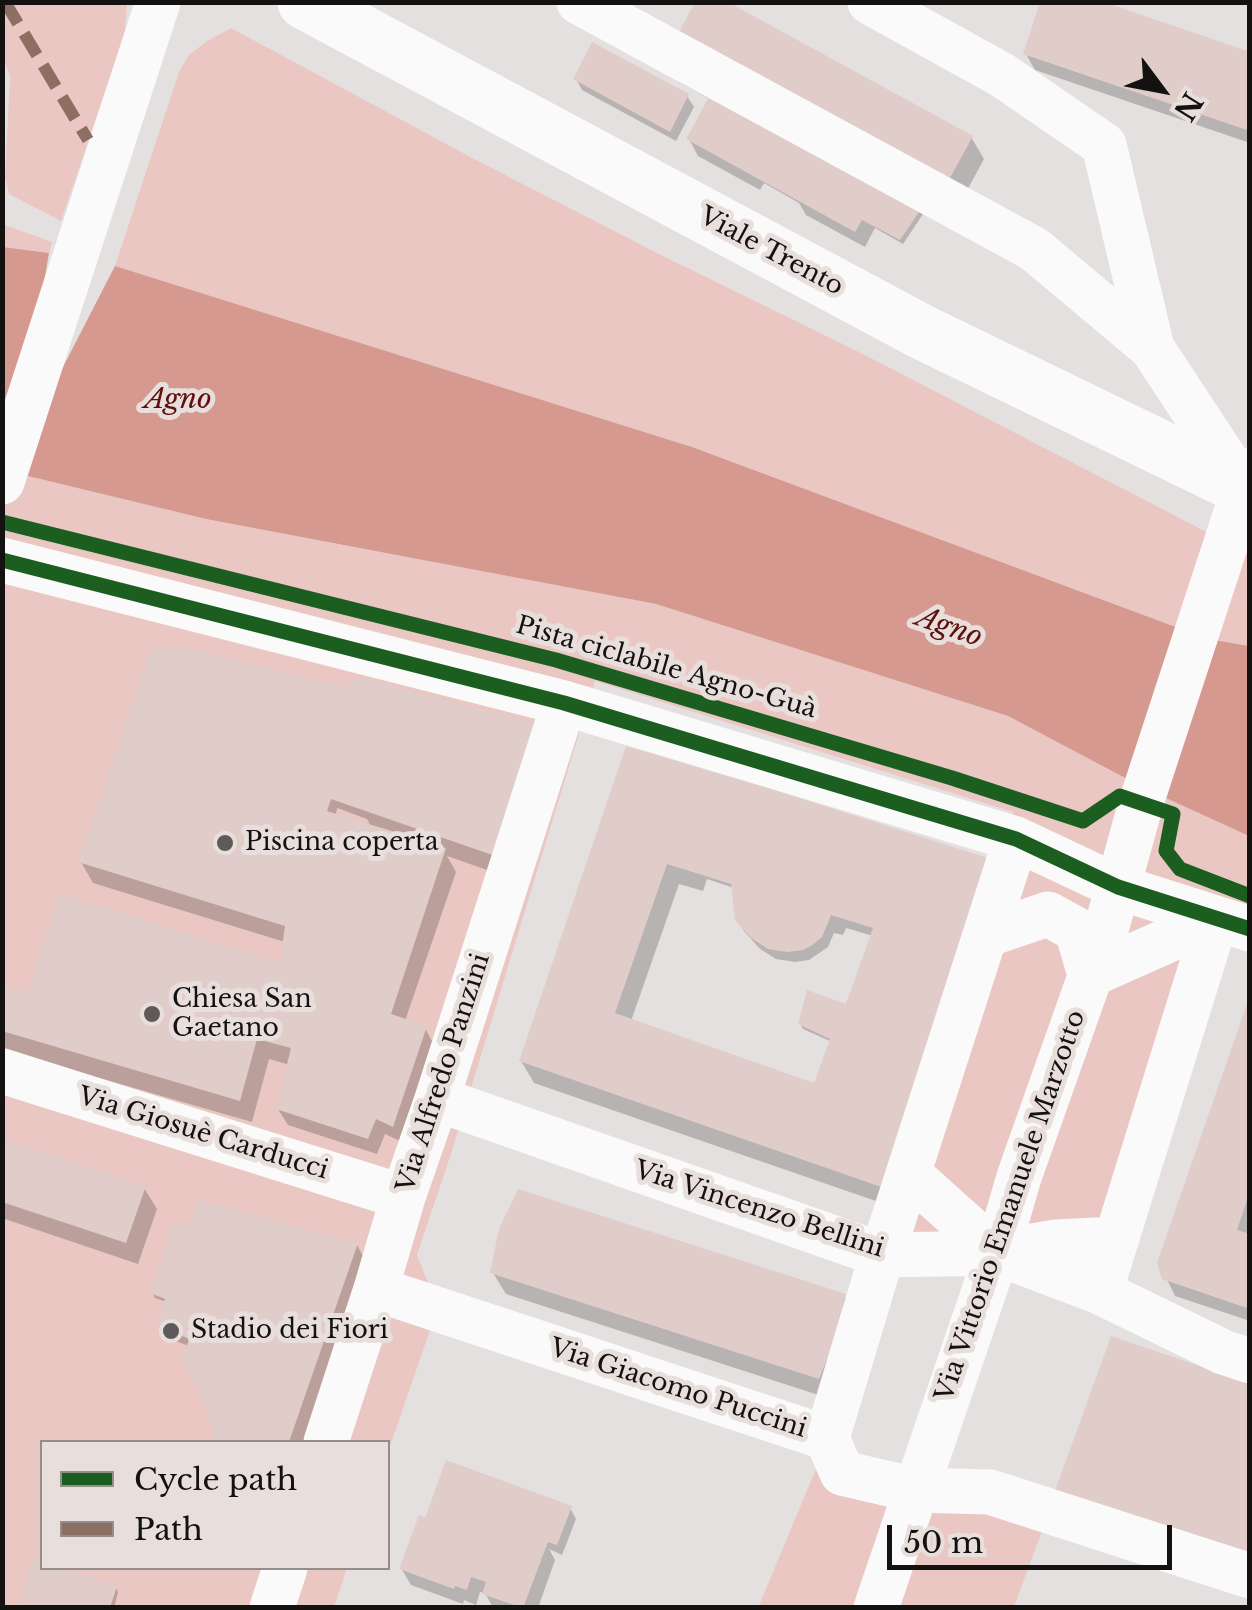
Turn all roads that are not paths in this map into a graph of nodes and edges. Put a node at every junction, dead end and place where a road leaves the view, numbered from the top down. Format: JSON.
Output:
{"nodes":[{"id":1,"x":158,"y":2,"type":"edge"},
{"id":2,"x":305,"y":2,"type":"edge"},
{"id":3,"x":579,"y":2,"type":"edge"},
{"id":4,"x":870,"y":2,"type":"edge"},
{"id":5,"x":1152,"y":348,"type":"junction"},
{"id":6,"x":2,"y":482,"type":"edge"},
{"id":7,"x":1248,"y":483,"type":"edge"},
{"id":8,"x":2,"y":560,"type":"edge"},
{"id":9,"x":564,"y":703,"type":"junction"},
{"id":10,"x":1016,"y":839,"type":"junction"},
{"id":11,"x":1118,"y":888,"type":"junction"},
{"id":12,"x":1233,"y":924,"type":"edge"},
{"id":13,"x":986,"y":936,"type":"junction"},
{"id":14,"x":1090,"y":974,"type":"junction"},
{"id":15,"x":2,"y":1071,"type":"edge"},
{"id":16,"x":437,"y":1099,"type":"junction"},
{"id":17,"x":909,"y":1174,"type":"junction"},
{"id":18,"x":403,"y":1197,"type":"junction"},
{"id":19,"x":1116,"y":1239,"type":"junction"},
{"id":20,"x":997,"y":1253,"type":"junction"},
{"id":21,"x":882,"y":1255,"type":"junction"},
{"id":22,"x":376,"y":1289,"type":"junction"},
{"id":23,"x":1100,"y":1292,"type":"junction"},
{"id":24,"x":1250,"y":1360,"type":"edge"},
{"id":25,"x":827,"y":1438,"type":"junction"},
{"id":26,"x":327,"y":1440,"type":"edge"},
{"id":27,"x":914,"y":1490,"type":"junction"},
{"id":28,"x":284,"y":1570,"type":"edge"},
{"id":29,"x":1250,"y":1576,"type":"edge"},
{"id":30,"x":272,"y":1608,"type":"edge"},
{"id":31,"x":876,"y":1608,"type":"edge"}],
"edges":[{"from":1,"to":6,"type":"street"},
{"from":2,"to":7,"type":"main road","name":"Viale Trento"},
{"from":3,"to":5,"type":"street"},
{"from":4,"to":5,"type":"street"},
{"from":5,"to":7,"type":"street"},
{"from":7,"to":11,"type":"street","name":"Via Vittorio Emanuele Marzotto"},
{"from":8,"to":9,"type":"street"},
{"from":9,"to":10,"type":"street"},
{"from":9,"to":16,"type":"street","name":"Via Alfredo Panzini"},
{"from":10,"to":11,"type":"street"},
{"from":10,"to":13,"type":"street"},
{"from":11,"to":12,"type":"street"},
{"from":11,"to":13,"type":"street"},
{"from":11,"to":14,"type":"street","name":"Via Vittorio Emanuele Marzotto"},
{"from":12,"to":14,"type":"street"},
{"from":12,"to":19,"type":"street"},
{"from":13,"to":14,"type":"street"},
{"from":13,"to":17,"type":"street"},
{"from":14,"to":20,"type":"street","name":"Via Vittorio Emanuele Marzotto"},
{"from":15,"to":18,"type":"street","name":"Via Giosuè Carducci"},
{"from":16,"to":18,"type":"street","name":"Via Alfredo Panzini"},
{"from":16,"to":21,"type":"street","name":"Via Vincenzo Bellini"},
{"from":17,"to":20,"type":"street"},
{"from":17,"to":21,"type":"street"},
{"from":18,"to":22,"type":"street","name":"Via Alfredo Panzini"},
{"from":19,"to":20,"type":"street"},
{"from":19,"to":23,"type":"street"},
{"from":20,"to":21,"type":"street","name":"Via Vincenzo Bellini"},
{"from":20,"to":23,"type":"street","name":"Via Vincenzo Bellini"},
{"from":20,"to":27,"type":"street","name":"Via Vittorio Emanuele Marzotto"},
{"from":21,"to":25,"type":"street"},
{"from":22,"to":25,"type":"street","name":"Via Giacomo Puccini"},
{"from":22,"to":26,"type":"street","name":"Via Alfredo Panzini"},
{"from":23,"to":24,"type":"street","name":"Via Vincenzo Bellini"},
{"from":25,"to":27,"type":"street","name":"Via Giacomo Puccini"},
{"from":27,"to":29,"type":"street","name":"Via Giacomo Puccini"},
{"from":27,"to":31,"type":"street","name":"Via Vittorio Emanuele Marzotto"},
{"from":28,"to":30,"type":"street"}]}
